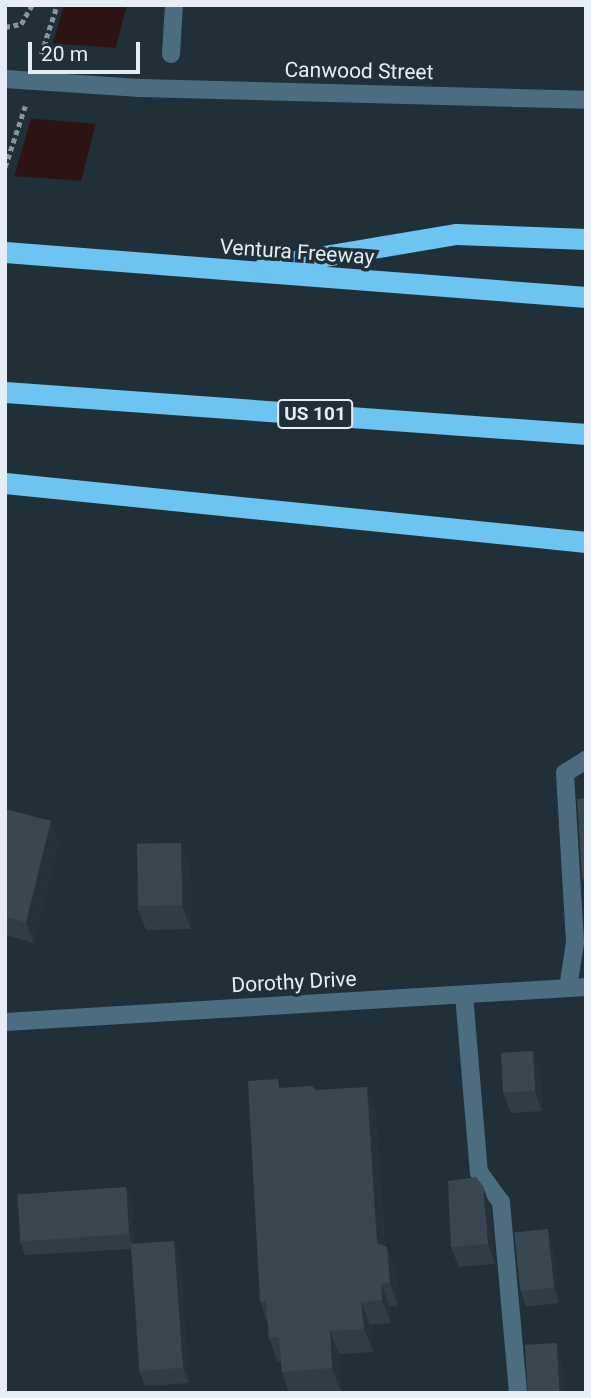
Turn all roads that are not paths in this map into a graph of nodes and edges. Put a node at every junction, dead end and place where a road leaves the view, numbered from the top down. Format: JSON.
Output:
{"nodes":[{"id":1,"x":174,"y":5,"type":"edge"},
{"id":2,"x":171,"y":54,"type":"dead end"},
{"id":3,"x":5,"y":79,"type":"edge"},
{"id":4,"x":586,"y":100,"type":"edge"},
{"id":5,"x":586,"y":239,"type":"edge"},
{"id":6,"x":5,"y":252,"type":"edge"},
{"id":7,"x":231,"y":272,"type":"junction"},
{"id":8,"x":586,"y":297,"type":"edge"},
{"id":9,"x":5,"y":392,"type":"edge"},
{"id":10,"x":586,"y":434,"type":"edge"},
{"id":11,"x":15,"y":484,"type":"edge"},
{"id":12,"x":586,"y":542,"type":"edge"},
{"id":13,"x":586,"y":760,"type":"edge"},
{"id":14,"x":577,"y":988,"type":"edge"},
{"id":15,"x":464,"y":995,"type":"junction"},
{"id":16,"x":5,"y":1022,"type":"edge"},
{"id":17,"x":518,"y":1393,"type":"edge"}],
"edges":[{"from":1,"to":2,"type":"street"},
{"from":3,"to":4,"type":"street","name":"Canwood Street","bridge":true},
{"from":5,"to":7,"type":"highway"},
{"from":6,"to":7,"type":"highway","name":"Ventura Freeway"},
{"from":7,"to":8,"type":"highway","name":"Ventura Freeway"},
{"from":9,"to":10,"type":"highway","number":"US 101"},
{"from":11,"to":12,"type":"highway"},
{"from":13,"to":14,"type":"street"},
{"from":14,"to":15,"type":"street","name":"Dorothy Drive"},
{"from":15,"to":16,"type":"street","name":"Dorothy Drive"},
{"from":15,"to":17,"type":"street"}]}
